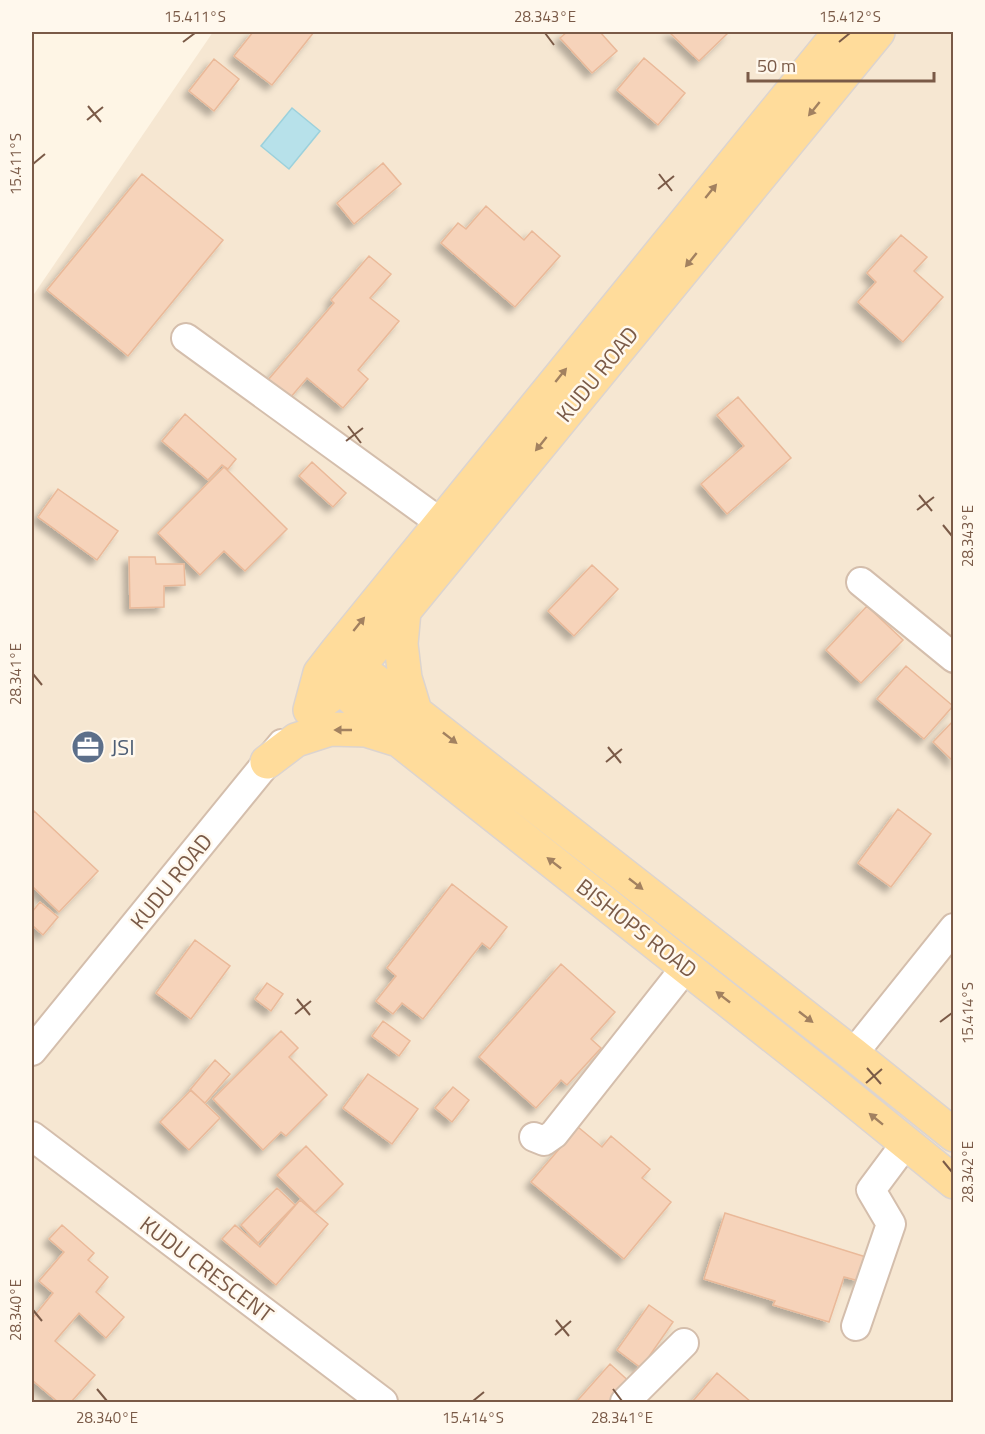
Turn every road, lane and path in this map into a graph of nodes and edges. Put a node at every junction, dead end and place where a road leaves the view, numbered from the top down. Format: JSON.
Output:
{"nodes":[{"id":1,"x":840,"y":32,"type":"edge"},
{"id":2,"x":878,"y":32,"type":"edge"},
{"id":3,"x":186,"y":338,"type":"dead end"},
{"id":4,"x":441,"y":523,"type":"junction"},
{"id":5,"x":861,"y":582,"type":"dead end"},
{"id":6,"x":404,"y":611,"type":"junction"},
{"id":7,"x":954,"y":658,"type":"edge"},
{"id":8,"x":339,"y":670,"type":"junction"},
{"id":9,"x":310,"y":710,"type":"joint"},
{"id":10,"x":415,"y":711,"type":"junction"},
{"id":11,"x":400,"y":741,"type":"junction"},
{"id":12,"x":267,"y":762,"type":"junction"},
{"id":13,"x":954,"y":928,"type":"edge"},
{"id":14,"x":686,"y":967,"type":"junction"},
{"id":15,"x":32,"y":1051,"type":"edge"},
{"id":16,"x":853,"y":1054,"type":"junction"},
{"id":17,"x":954,"y":1135,"type":"edge"},
{"id":18,"x":32,"y":1136,"type":"edge"},
{"id":19,"x":534,"y":1137,"type":"dead end"},
{"id":20,"x":906,"y":1143,"type":"junction"},
{"id":21,"x":954,"y":1182,"type":"edge"},
{"id":22,"x":856,"y":1326,"type":"dead end"},
{"id":23,"x":684,"y":1343,"type":"dead end"},
{"id":24,"x":383,"y":1402,"type":"edge"},
{"id":25,"x":626,"y":1402,"type":"edge"}],
"edges":[{"from":4,"to":1,"type":"main road","name":"KUDU ROAD","one_way":true},
{"from":2,"to":6,"type":"main road","name":"KUDU ROAD","one_way":true},
{"from":3,"to":4,"type":"street"},
{"from":8,"to":4,"type":"main road","name":"KUDU ROAD","one_way":true},
{"from":5,"to":7,"type":"street"},
{"from":6,"to":8,"type":"main road","name":"KUDU ROAD"},
{"from":6,"to":10,"type":"main road"},
{"from":8,"to":9,"type":"main road","name":"KUDU ROAD"},
{"from":8,"to":10,"type":"main road","name":"BISHOPS ROAD"},
{"from":8,"to":11,"type":"main road","name":"BISHOPS ROAD"},
{"from":9,"to":12,"type":"street","name":"KUDU ROAD"},
{"from":10,"to":16,"type":"main road","name":"BISHOPS ROAD","one_way":true},
{"from":11,"to":12,"type":"main road","one_way":true},
{"from":14,"to":11,"type":"main road","name":"BISHOPS ROAD","one_way":true},
{"from":12,"to":15,"type":"street","name":"KUDU ROAD"},
{"from":13,"to":16,"type":"street"},
{"from":14,"to":19,"type":"street"},
{"from":20,"to":14,"type":"main road","name":"BISHOPS ROAD","one_way":true},
{"from":16,"to":17,"type":"main road","name":"BISHOPS ROAD"},
{"from":18,"to":24,"type":"street","name":"KUDU CRESCENT"},
{"from":20,"to":21,"type":"main road","name":"BISHOPS ROAD"},
{"from":20,"to":22,"type":"street"},
{"from":23,"to":25,"type":"street"}]}
